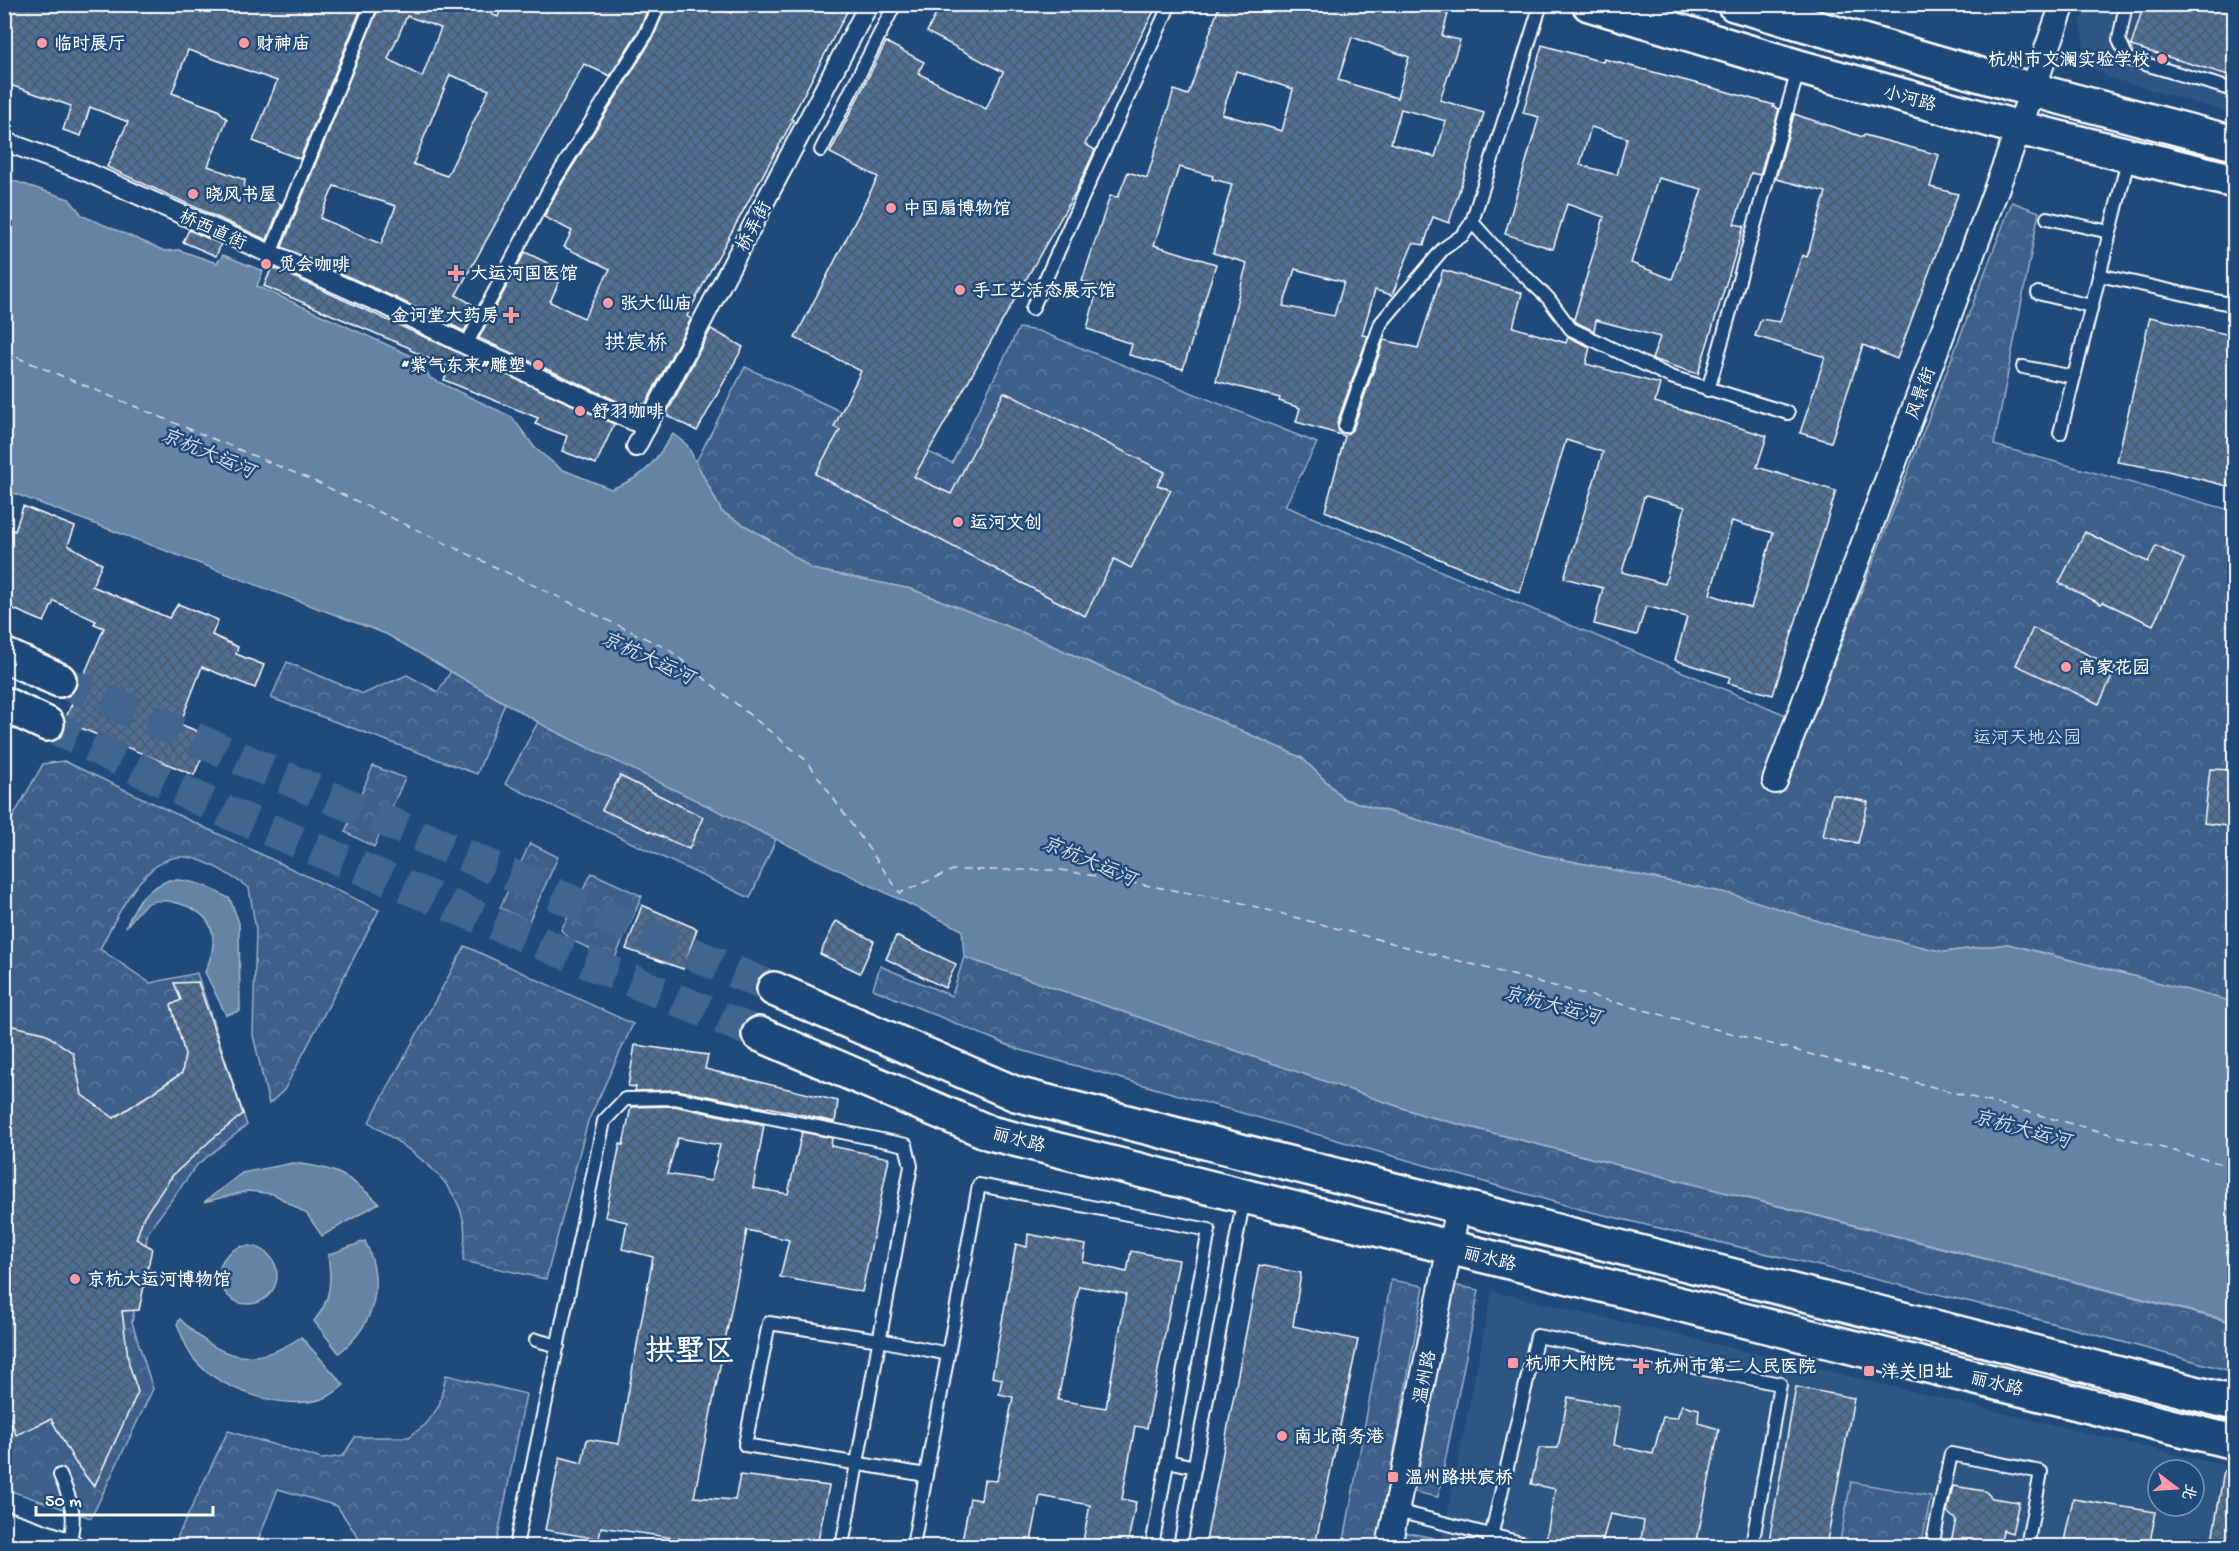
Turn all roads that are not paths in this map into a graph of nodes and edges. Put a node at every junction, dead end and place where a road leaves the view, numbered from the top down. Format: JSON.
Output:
{"nodes":[{"id":1,"x":372,"y":4,"type":"edge"},
{"id":2,"x":659,"y":4,"type":"edge"},
{"id":3,"x":869,"y":4,"type":"edge"},
{"id":4,"x":895,"y":4,"type":"edge"},
{"id":5,"x":1170,"y":4,"type":"edge"},
{"id":6,"x":1540,"y":4,"type":"edge"},
{"id":7,"x":1589,"y":4,"type":"edge"},
{"id":8,"x":1734,"y":4,"type":"edge"},
{"id":9,"x":2063,"y":4,"type":"edge"},
{"id":10,"x":2126,"y":4,"type":"edge"},
{"id":11,"x":1799,"y":67,"type":"junction"},
{"id":12,"x":2033,"y":90,"type":"junction"},
{"id":13,"x":2235,"y":90,"type":"edge"},
{"id":14,"x":2019,"y":128,"type":"junction"},
{"id":15,"x":4,"y":141,"type":"edge"},
{"id":16,"x":2235,"y":143,"type":"edge"},
{"id":17,"x":821,"y":150,"type":"dead end"},
{"id":18,"x":2129,"y":155,"type":"junction"},
{"id":19,"x":2235,"y":181,"type":"edge"},
{"id":20,"x":2048,"y":218,"type":"dead end"},
{"id":21,"x":1472,"y":222,"type":"junction"},
{"id":22,"x":2109,"y":232,"type":"junction"},
{"id":23,"x":270,"y":254,"type":"junction"},
{"id":24,"x":2099,"y":275,"type":"junction"},
{"id":25,"x":2038,"y":293,"type":"dead end"},
{"id":26,"x":2235,"y":305,"type":"edge"},
{"id":27,"x":2091,"y":306,"type":"junction"},
{"id":28,"x":1032,"y":309,"type":"dead end"},
{"id":29,"x":466,"y":345,"type":"junction"},
{"id":30,"x":2023,"y":367,"type":"dead end"},
{"id":31,"x":2074,"y":377,"type":"junction"},
{"id":32,"x":1708,"y":390,"type":"junction"},
{"id":33,"x":1788,"y":413,"type":"dead end"},
{"id":34,"x":1346,"y":426,"type":"dead end"},
{"id":35,"x":647,"y":427,"type":"junction"},
{"id":36,"x":2060,"y":433,"type":"dead end"},
{"id":37,"x":636,"y":447,"type":"dead end"},
{"id":38,"x":4,"y":655,"type":"edge"},
{"id":39,"x":59,"y":680,"type":"tunnel mouth"},
{"id":40,"x":4,"y":704,"type":"edge"},
{"id":41,"x":47,"y":724,"type":"tunnel mouth"},
{"id":42,"x":1775,"y":781,"type":"dead end"},
{"id":43,"x":774,"y":988,"type":"tunnel mouth"},
{"id":44,"x":759,"y":1034,"type":"tunnel mouth"},
{"id":45,"x":1245,"y":1196,"type":"junction"},
{"id":46,"x":1458,"y":1207,"type":"junction"},
{"id":47,"x":1450,"y":1248,"type":"junction"},
{"id":48,"x":536,"y":1340,"type":"dead end"},
{"id":49,"x":880,"y":1340,"type":"junction"},
{"id":50,"x":558,"y":1346,"type":"junction"},
{"id":51,"x":948,"y":1354,"type":"junction"},
{"id":52,"x":2235,"y":1403,"type":"edge"},
{"id":53,"x":2235,"y":1442,"type":"edge"},
{"id":54,"x":1168,"y":1461,"type":"junction"},
{"id":55,"x":857,"y":1465,"type":"junction"},
{"id":56,"x":1195,"y":1467,"type":"junction"},
{"id":57,"x":60,"y":1475,"type":"dead end"},
{"id":58,"x":926,"y":1475,"type":"junction"},
{"id":59,"x":1397,"y":1511,"type":"junction"},
{"id":60,"x":4,"y":1523,"type":"edge"},
{"id":61,"x":1490,"y":1541,"type":"edge"},
{"id":62,"x":70,"y":1546,"type":"edge"},
{"id":63,"x":516,"y":1546,"type":"edge"},
{"id":64,"x":842,"y":1546,"type":"edge"},
{"id":65,"x":914,"y":1546,"type":"edge"},
{"id":66,"x":1152,"y":1546,"type":"edge"},
{"id":67,"x":1180,"y":1546,"type":"edge"},
{"id":68,"x":1389,"y":1546,"type":"edge"},
{"id":69,"x":1533,"y":1546,"type":"edge"},
{"id":70,"x":1752,"y":1546,"type":"edge"},
{"id":71,"x":1932,"y":1546,"type":"edge"},
{"id":72,"x":2027,"y":1546,"type":"edge"}],
"edges":[{"from":1,"to":23,"type":"lane"},
{"from":2,"to":29,"type":"lane"},
{"from":3,"to":35,"type":"street","name":"桥弄街"},
{"from":4,"to":17,"type":"lane"},
{"from":5,"to":28,"type":"lane"},
{"from":6,"to":21,"type":"lane"},
{"from":7,"to":11,"type":"main road","name":"小河路"},
{"from":8,"to":12,"type":"main road"},
{"from":9,"to":12,"type":"street","name":"风景街"},
{"from":10,"to":13,"type":"lane"},
{"from":11,"to":14,"type":"main road","name":"小河路"},
{"from":11,"to":32,"type":"lane"},
{"from":12,"to":14,"type":"street","name":"风景街"},
{"from":12,"to":16,"type":"main road"},
{"from":14,"to":18,"type":"main road","name":"小河路"},
{"from":14,"to":42,"type":"street","name":"风景街"},
{"from":15,"to":23,"type":"street","name":"桥西直街"},
{"from":18,"to":19,"type":"main road","name":"小河路"},
{"from":18,"to":22,"type":"lane"},
{"from":20,"to":22,"type":"lane"},
{"from":21,"to":32,"type":"lane"},
{"from":21,"to":34,"type":"lane"},
{"from":22,"to":24,"type":"lane"},
{"from":23,"to":29,"type":"street","name":"桥西直街"},
{"from":24,"to":26,"type":"lane"},
{"from":24,"to":27,"type":"lane"},
{"from":25,"to":27,"type":"lane"},
{"from":27,"to":31,"type":"lane"},
{"from":29,"to":35,"type":"street","name":"桥西直街"},
{"from":30,"to":31,"type":"lane"},
{"from":31,"to":36,"type":"lane"},
{"from":32,"to":33,"type":"lane"},
{"from":35,"to":37,"type":"street","name":"桥弄街"},
{"from":38,"to":39,"type":"main road"},
{"from":40,"to":41,"type":"main road"},
{"from":43,"to":46,"type":"main road"},
{"from":44,"to":45,"type":"main road","name":"丽水路"},
{"from":45,"to":47,"type":"main road","name":"丽水路"},
{"from":45,"to":56,"type":"lane"},
{"from":46,"to":47,"type":"street","name":"温州路"},
{"from":46,"to":52,"type":"main road"},
{"from":47,"to":53,"type":"main road","name":"丽水路"},
{"from":47,"to":59,"type":"street","name":"温州路"},
{"from":48,"to":50,"type":"lane"},
{"from":49,"to":50,"type":"lane"},
{"from":49,"to":51,"type":"lane"},
{"from":49,"to":55,"type":"lane"},
{"from":49,"to":55,"type":"lane"},
{"from":50,"to":63,"type":"lane"},
{"from":51,"to":54,"type":"lane"},
{"from":51,"to":58,"type":"lane"},
{"from":54,"to":56,"type":"lane"},
{"from":54,"to":66,"type":"lane"},
{"from":55,"to":58,"type":"lane"},
{"from":55,"to":64,"type":"lane"},
{"from":56,"to":67,"type":"lane"},
{"from":57,"to":62,"type":"lane"},
{"from":58,"to":65,"type":"lane"},
{"from":59,"to":61,"type":"lane"},
{"from":59,"to":68,"type":"street","name":"温州路"},
{"from":60,"to":62,"type":"street"},
{"from":61,"to":69,"type":"lane"},
{"from":61,"to":70,"type":"lane"},
{"from":71,"to":72,"type":"lane"}]}
